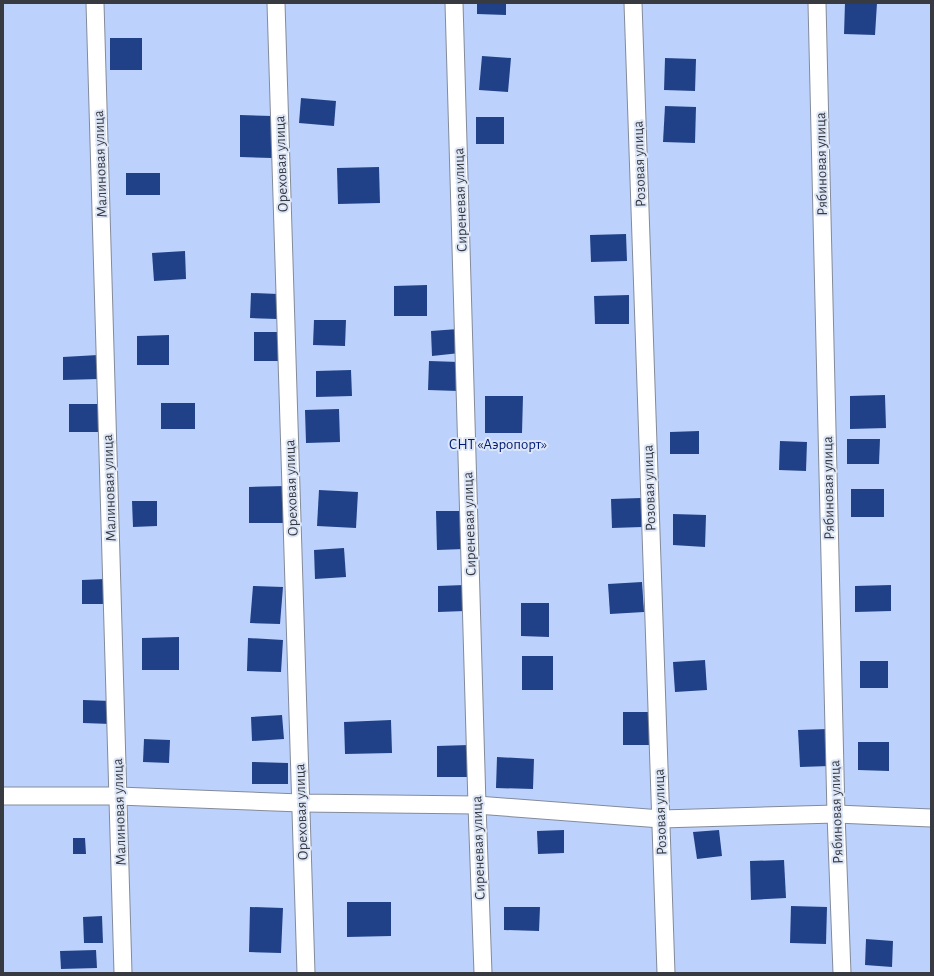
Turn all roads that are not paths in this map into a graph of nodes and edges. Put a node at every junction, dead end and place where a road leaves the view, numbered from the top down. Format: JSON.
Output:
{"nodes":[{"id":1,"x":95,"y":3,"type":"edge"},
{"id":2,"x":276,"y":3,"type":"edge"},
{"id":3,"x":454,"y":3,"type":"edge"},
{"id":4,"x":633,"y":3,"type":"edge"},
{"id":5,"x":817,"y":3,"type":"edge"},
{"id":6,"x":3,"y":796,"type":"edge"},
{"id":7,"x":118,"y":796,"type":"junction"},
{"id":8,"x":301,"y":802,"type":"junction"},
{"id":9,"x":477,"y":805,"type":"junction"},
{"id":10,"x":836,"y":814,"type":"junction"},
{"id":11,"x":661,"y":818,"type":"junction"},
{"id":12,"x":931,"y":818,"type":"edge"},
{"id":13,"x":123,"y":973,"type":"edge"},
{"id":14,"x":306,"y":973,"type":"edge"},
{"id":15,"x":483,"y":973,"type":"edge"},
{"id":16,"x":666,"y":973,"type":"edge"},
{"id":17,"x":842,"y":973,"type":"edge"}],
"edges":[{"from":1,"to":7,"type":"street","name":"Малиновая улица"},
{"from":2,"to":8,"type":"street","name":"Ореховая улица"},
{"from":3,"to":9,"type":"street","name":"Сиреневая улица"},
{"from":4,"to":11,"type":"street","name":"Розовая улица"},
{"from":5,"to":10,"type":"street","name":"Рябиновая улица"},
{"from":6,"to":7,"type":"street"},
{"from":7,"to":8,"type":"street"},
{"from":7,"to":13,"type":"street","name":"Малиновая улица"},
{"from":8,"to":9,"type":"street"},
{"from":8,"to":14,"type":"street","name":"Ореховая улица"},
{"from":9,"to":11,"type":"street"},
{"from":9,"to":15,"type":"street","name":"Сиреневая улица"},
{"from":10,"to":11,"type":"street"},
{"from":10,"to":12,"type":"street"},
{"from":10,"to":17,"type":"street","name":"Рябиновая улица"},
{"from":11,"to":16,"type":"street","name":"Розовая улица"}]}
